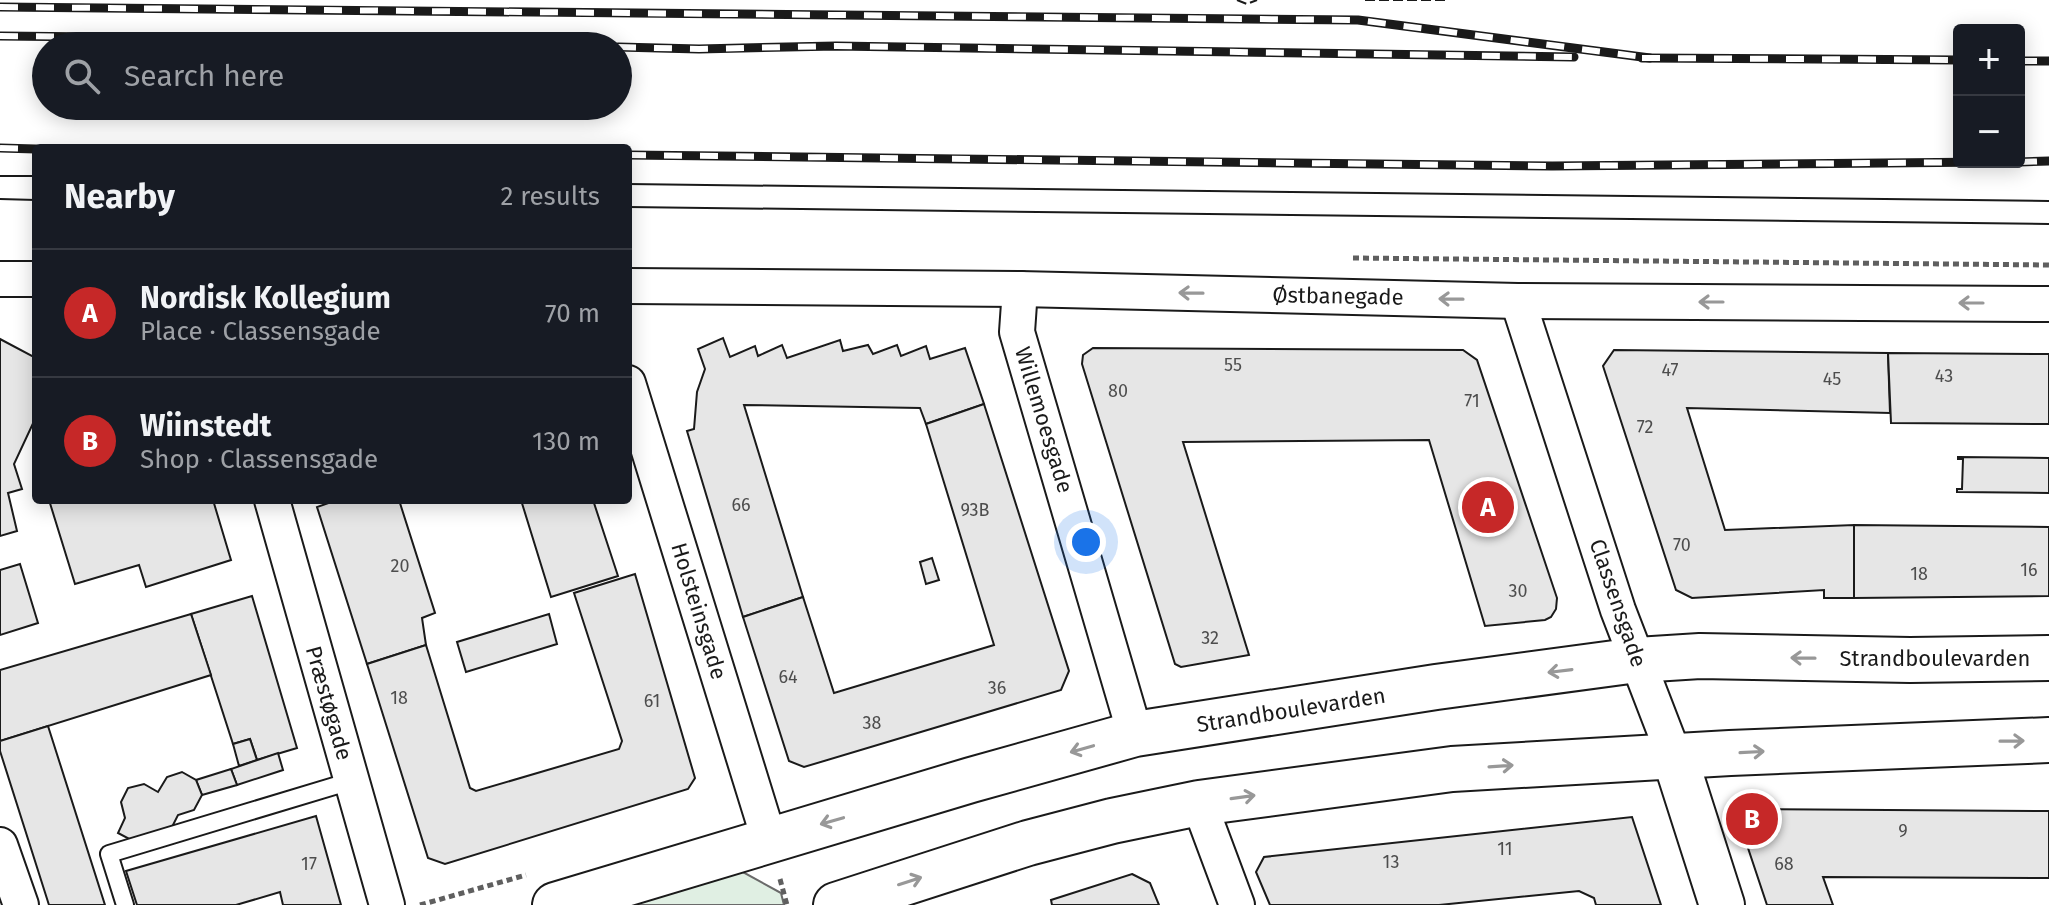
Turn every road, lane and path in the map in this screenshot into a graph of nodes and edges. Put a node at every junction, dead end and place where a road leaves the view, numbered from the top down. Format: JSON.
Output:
{"nodes":[{"id":1,"x":0,"y":279,"type":"edge"},
{"id":2,"x":32,"y":279,"type":"edge"},
{"id":3,"x":632,"y":286,"type":"edge"},
{"id":4,"x":1020,"y":289,"type":"junction"},
{"id":5,"x":1518,"y":301,"type":"junction"},
{"id":6,"x":2049,"y":304,"type":"edge"},
{"id":7,"x":632,"y":396,"type":"edge"},
{"id":8,"x":273,"y":504,"type":"edge"},
{"id":9,"x":2049,"y":658,"type":"edge"},
{"id":10,"x":1637,"y":660,"type":"junction"},
{"id":11,"x":1135,"y":734,"type":"junction"},
{"id":12,"x":2049,"y":740,"type":"edge"},
{"id":13,"x":1675,"y":758,"type":"junction"},
{"id":14,"x":351,"y":781,"type":"junction"},
{"id":15,"x":1199,"y":803,"type":"junction"},
{"id":16,"x":769,"y":839,"type":"junction"},
{"id":17,"x":0,"y":845,"type":"edge"},
{"id":18,"x":21,"y":905,"type":"edge"},
{"id":19,"x":125,"y":905,"type":"edge"},
{"id":20,"x":387,"y":905,"type":"edge"},
{"id":21,"x":555,"y":905,"type":"edge"},
{"id":22,"x":836,"y":905,"type":"edge"},
{"id":23,"x":1237,"y":905,"type":"edge"},
{"id":24,"x":1722,"y":905,"type":"edge"}],
"edges":[{"from":1,"to":2,"type":"street"},
{"from":3,"to":4,"type":"street","name":"Østbanegade"},
{"from":5,"to":4,"type":"street","name":"Østbanegade","one_way":true},
{"from":4,"to":11,"type":"street","name":"Willemoesgade"},
{"from":6,"to":5,"type":"street","name":"Østbanegade","one_way":true},
{"from":5,"to":10,"type":"street","name":"Classensgade"},
{"from":7,"to":16,"type":"street","name":"Holsteinsgade"},
{"from":8,"to":14,"type":"street","name":"Præstøgade"},
{"from":9,"to":10,"type":"street","name":"Strandboulevarden","one_way":true},
{"from":10,"to":11,"type":"street","name":"Strandboulevarden","one_way":true},
{"from":10,"to":13,"type":"street","name":"Classensgade"},
{"from":11,"to":16,"type":"street","name":"Strandboulevarden","one_way":true},
{"from":13,"to":12,"type":"street","one_way":true},
{"from":15,"to":13,"type":"street","one_way":true},
{"from":13,"to":24,"type":"street","name":"Classensgade"},
{"from":14,"to":19,"type":"lane"},
{"from":14,"to":20,"type":"street","name":"Præstøgade"},
{"from":22,"to":15,"type":"street","one_way":true},
{"from":15,"to":23,"type":"street"},
{"from":16,"to":21,"type":"street","name":"Strandboulevarden"},
{"from":17,"to":18,"type":"street"}]}
